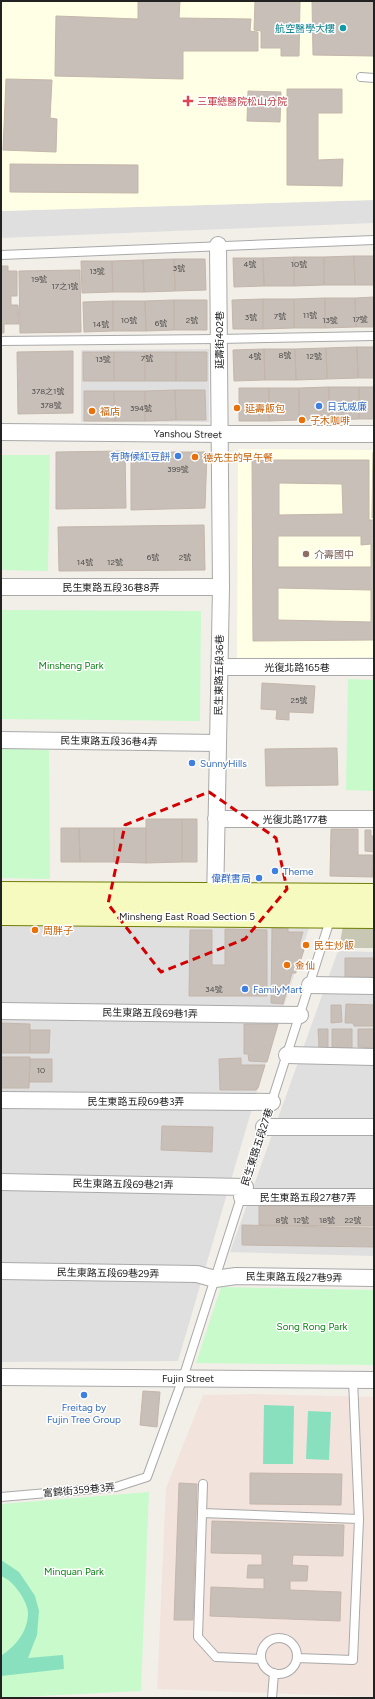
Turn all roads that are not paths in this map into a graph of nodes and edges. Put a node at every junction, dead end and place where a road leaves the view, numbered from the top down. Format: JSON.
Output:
{"nodes":[{"id":1,"x":361,"y":78,"type":"dead end"},
{"id":2,"x":374,"y":78,"type":"edge"},
{"id":3,"x":374,"y":240,"type":"edge"},
{"id":4,"x":218,"y":245,"type":"junction"},
{"id":5,"x":1,"y":255,"type":"edge"},
{"id":6,"x":374,"y":336,"type":"edge"},
{"id":7,"x":218,"y":339,"type":"junction"},
{"id":8,"x":1,"y":341,"type":"edge"},
{"id":9,"x":1,"y":432,"type":"edge"},
{"id":10,"x":220,"y":434,"type":"junction"},
{"id":11,"x":374,"y":434,"type":"edge"},
{"id":12,"x":1,"y":587,"type":"edge"},
{"id":13,"x":221,"y":587,"type":"junction"},
{"id":14,"x":219,"y":667,"type":"junction"},
{"id":15,"x":374,"y":667,"type":"edge"},
{"id":16,"x":1,"y":740,"type":"edge"},
{"id":17,"x":218,"y":743,"type":"junction"},
{"id":18,"x":216,"y":818,"type":"junction"},
{"id":19,"x":374,"y":819,"type":"edge"},
{"id":20,"x":1,"y":893,"type":"edge"},
{"id":21,"x":215,"y":894,"type":"junction"},
{"id":22,"x":374,"y":896,"type":"edge"},
{"id":23,"x":1,"y":914,"type":"edge"},
{"id":24,"x":215,"y":916,"type":"junction"},
{"id":25,"x":332,"y":916,"type":"junction"},
{"id":26,"x":374,"y":917,"type":"edge"},
{"id":27,"x":310,"y":985,"type":"junction"},
{"id":28,"x":374,"y":986,"type":"edge"},
{"id":29,"x":1,"y":1011,"type":"edge"},
{"id":30,"x":300,"y":1016,"type":"junction"},
{"id":31,"x":287,"y":1055,"type":"junction"},
{"id":32,"x":374,"y":1057,"type":"edge"},
{"id":33,"x":1,"y":1100,"type":"edge"},
{"id":34,"x":272,"y":1102,"type":"junction"},
{"id":35,"x":264,"y":1127,"type":"junction"},
{"id":36,"x":374,"y":1127,"type":"edge"},
{"id":37,"x":1,"y":1182,"type":"edge"},
{"id":38,"x":243,"y":1192,"type":"junction"},
{"id":39,"x":374,"y":1197,"type":"edge"},
{"id":40,"x":1,"y":1271,"type":"edge"},
{"id":41,"x":374,"y":1278,"type":"edge"},
{"id":42,"x":215,"y":1279,"type":"junction"},
{"id":43,"x":1,"y":1377,"type":"edge"},
{"id":44,"x":183,"y":1378,"type":"junction"},
{"id":45,"x":354,"y":1380,"type":"junction"},
{"id":46,"x":374,"y":1380,"type":"edge"},
{"id":47,"x":203,"y":1484,"type":"dead end"},
{"id":48,"x":1,"y":1497,"type":"edge"},
{"id":49,"x":202,"y":1513,"type":"junction"},
{"id":50,"x":359,"y":1519,"type":"junction"},
{"id":51,"x":297,"y":1658,"type":"junction"},
{"id":52,"x":261,"y":1659,"type":"junction"},
{"id":53,"x":274,"y":1673,"type":"junction"},
{"id":54,"x":272,"y":1698,"type":"edge"}],
"edges":[{"from":1,"to":2,"type":"lane"},
{"from":3,"to":4,"type":"lane"},
{"from":4,"to":5,"type":"lane"},
{"from":4,"to":7,"type":"street","name":"延壽街402巷"},
{"from":6,"to":7,"type":"lane"},
{"from":7,"to":8,"type":"lane"},
{"from":7,"to":10,"type":"street","name":"延壽街402巷"},
{"from":9,"to":10,"type":"street","name":"Yanshou Street"},
{"from":10,"to":11,"type":"street","name":"Yanshou Street"},
{"from":10,"to":13,"type":"street","name":"民生東路五段36巷"},
{"from":12,"to":13,"type":"street","name":"民生東路五段36巷8弄"},
{"from":13,"to":14,"type":"street","name":"民生東路五段36巷"},
{"from":14,"to":15,"type":"street","name":"光復北路165巷"},
{"from":14,"to":17,"type":"street","name":"民生東路五段36巷"},
{"from":16,"to":17,"type":"street","name":"民生東路五段36巷4弄"},
{"from":17,"to":18,"type":"street","name":"民生東路五段36巷"},
{"from":18,"to":19,"type":"street","name":"光復北路177巷"},
{"from":18,"to":21,"type":"street","name":"民生東路五段36巷"},
{"from":20,"to":21,"type":"street"},
{"from":21,"to":22,"type":"street"},
{"from":21,"to":24,"type":"street","name":"民生東路五段36巷"},
{"from":23,"to":24,"type":"street","name":"Minsheng East Road Section 5"},
{"from":24,"to":25,"type":"street","name":"Minsheng East Road Section 5"},
{"from":25,"to":26,"type":"street","name":"Minsheng East Road Section 5"},
{"from":25,"to":27,"type":"lane","name":"民生東路五段27巷"},
{"from":27,"to":28,"type":"street"},
{"from":27,"to":30,"type":"lane","name":"民生東路五段27巷"},
{"from":29,"to":30,"type":"street","name":"民生東路五段69巷1弄"},
{"from":30,"to":31,"type":"lane","name":"民生東路五段27巷"},
{"from":31,"to":32,"type":"street"},
{"from":31,"to":34,"type":"lane","name":"民生東路五段27巷"},
{"from":33,"to":34,"type":"street","name":"民生東路五段69巷3弄"},
{"from":34,"to":35,"type":"lane","name":"民生東路五段27巷"},
{"from":35,"to":36,"type":"street"},
{"from":35,"to":38,"type":"lane","name":"民生東路五段27巷"},
{"from":37,"to":38,"type":"street","name":"民生東路五段69巷21弄"},
{"from":38,"to":39,"type":"street","name":"民生東路五段27巷7弄"},
{"from":38,"to":42,"type":"lane","name":"民生東路五段27巷"},
{"from":40,"to":42,"type":"street","name":"民生東路五段69巷29弄"},
{"from":41,"to":42,"type":"street","name":"民生東路五段27巷9弄"},
{"from":42,"to":44,"type":"lane","name":"民生東路五段27巷"},
{"from":43,"to":44,"type":"street","name":"Fujin Street"},
{"from":44,"to":45,"type":"street","name":"Fujin Street"},
{"from":44,"to":48,"type":"lane","name":"富錦街359巷3弄"},
{"from":45,"to":46,"type":"street","name":"Fujin Street"},
{"from":45,"to":50,"type":"lane"},
{"from":47,"to":49,"type":"lane"},
{"from":49,"to":50,"type":"lane"},
{"from":49,"to":52,"type":"lane"},
{"from":50,"to":51,"type":"lane"},
{"from":51,"to":52,"type":"lane"},
{"from":51,"to":53,"type":"lane"},
{"from":52,"to":53,"type":"lane"},
{"from":53,"to":54,"type":"lane"}]}
